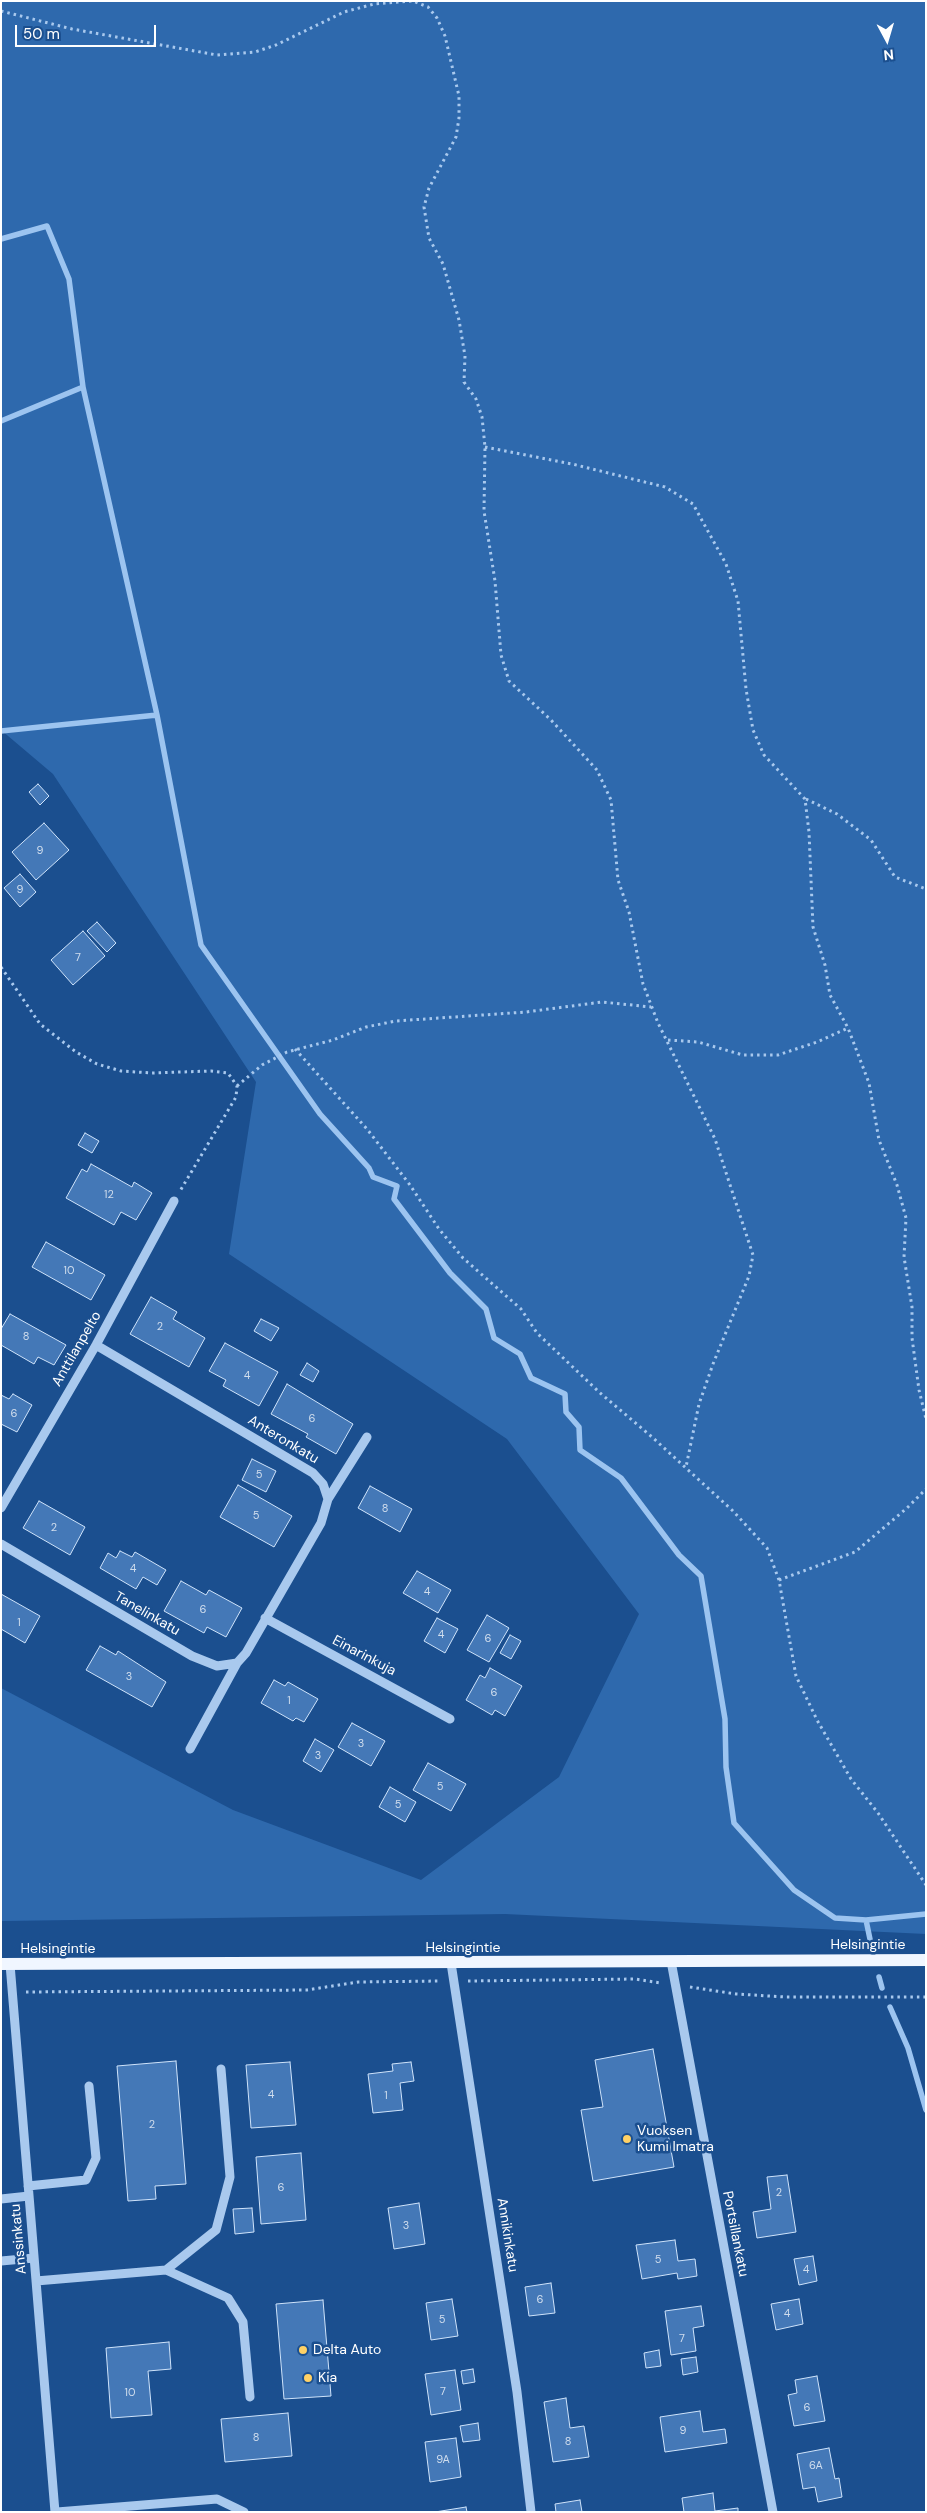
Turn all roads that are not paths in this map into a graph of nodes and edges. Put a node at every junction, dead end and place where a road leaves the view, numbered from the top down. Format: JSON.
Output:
{"nodes":[{"id":1,"x":174,"y":1201,"type":"road end"},
{"id":2,"x":96,"y":1346,"type":"junction"},
{"id":3,"x":367,"y":1437,"type":"dead end"},
{"id":4,"x":328,"y":1499,"type":"junction"},
{"id":5,"x":1,"y":1508,"type":"edge"},
{"id":6,"x":1,"y":1544,"type":"edge"},
{"id":7,"x":265,"y":1618,"type":"junction"},
{"id":8,"x":237,"y":1663,"type":"junction"},
{"id":9,"x":450,"y":1719,"type":"dead end"},
{"id":10,"x":190,"y":1749,"type":"dead end"},
{"id":11,"x":926,"y":1960,"type":"edge"},
{"id":12,"x":671,"y":1961,"type":"junction"},
{"id":13,"x":451,"y":1963,"type":"junction"},
{"id":14,"x":6,"y":1964,"type":"edge"},
{"id":15,"x":221,"y":2069,"type":"dead end"},
{"id":16,"x":89,"y":2086,"type":"dead end"},
{"id":17,"x":28,"y":2186,"type":"junction"},
{"id":18,"x":29,"y":2196,"type":"junction"},
{"id":19,"x":1,"y":2199,"type":"edge"},
{"id":20,"x":34,"y":2258,"type":"junction"},
{"id":21,"x":1,"y":2261,"type":"edge"},
{"id":22,"x":166,"y":2270,"type":"junction"},
{"id":23,"x":36,"y":2281,"type":"junction"},
{"id":24,"x":250,"y":2397,"type":"dead end"},
{"id":25,"x":56,"y":2512,"type":"edge"},
{"id":26,"x":244,"y":2512,"type":"edge"},
{"id":27,"x":531,"y":2512,"type":"edge"},
{"id":28,"x":773,"y":2512,"type":"edge"}],
"edges":[{"from":1,"to":2,"type":"street","name":"Anttilanpelto"},
{"from":2,"to":4,"type":"street","name":"Anteronkatu"},
{"from":2,"to":5,"type":"street","name":"Anttilanpelto"},
{"from":3,"to":4,"type":"street"},
{"from":4,"to":7,"type":"street"},
{"from":6,"to":8,"type":"street","name":"Tanelinkatu"},
{"from":7,"to":8,"type":"street"},
{"from":7,"to":9,"type":"street","name":"Einarinkuja"},
{"from":8,"to":10,"type":"street"},
{"from":11,"to":12,"type":"main road","name":"Helsingintie"},
{"from":12,"to":13,"type":"main road","name":"Helsingintie"},
{"from":12,"to":28,"type":"street","name":"Portsillankatu"},
{"from":13,"to":14,"type":"main road","name":"Helsingintie"},
{"from":13,"to":27,"type":"street","name":"Annikinkatu"},
{"from":14,"to":17,"type":"street","name":"Anssinkatu"},
{"from":15,"to":22,"type":"street"},
{"from":16,"to":17,"type":"street"},
{"from":17,"to":18,"type":"street","name":"Anssinkatu"},
{"from":18,"to":19,"type":"street"},
{"from":18,"to":20,"type":"street","name":"Anssinkatu"},
{"from":20,"to":21,"type":"street"},
{"from":20,"to":23,"type":"street","name":"Anssinkatu"},
{"from":22,"to":23,"type":"street"},
{"from":22,"to":24,"type":"street"},
{"from":23,"to":25,"type":"street","name":"Anssinkatu"},
{"from":25,"to":26,"type":"street","name":"Anssinkatu"}]}
